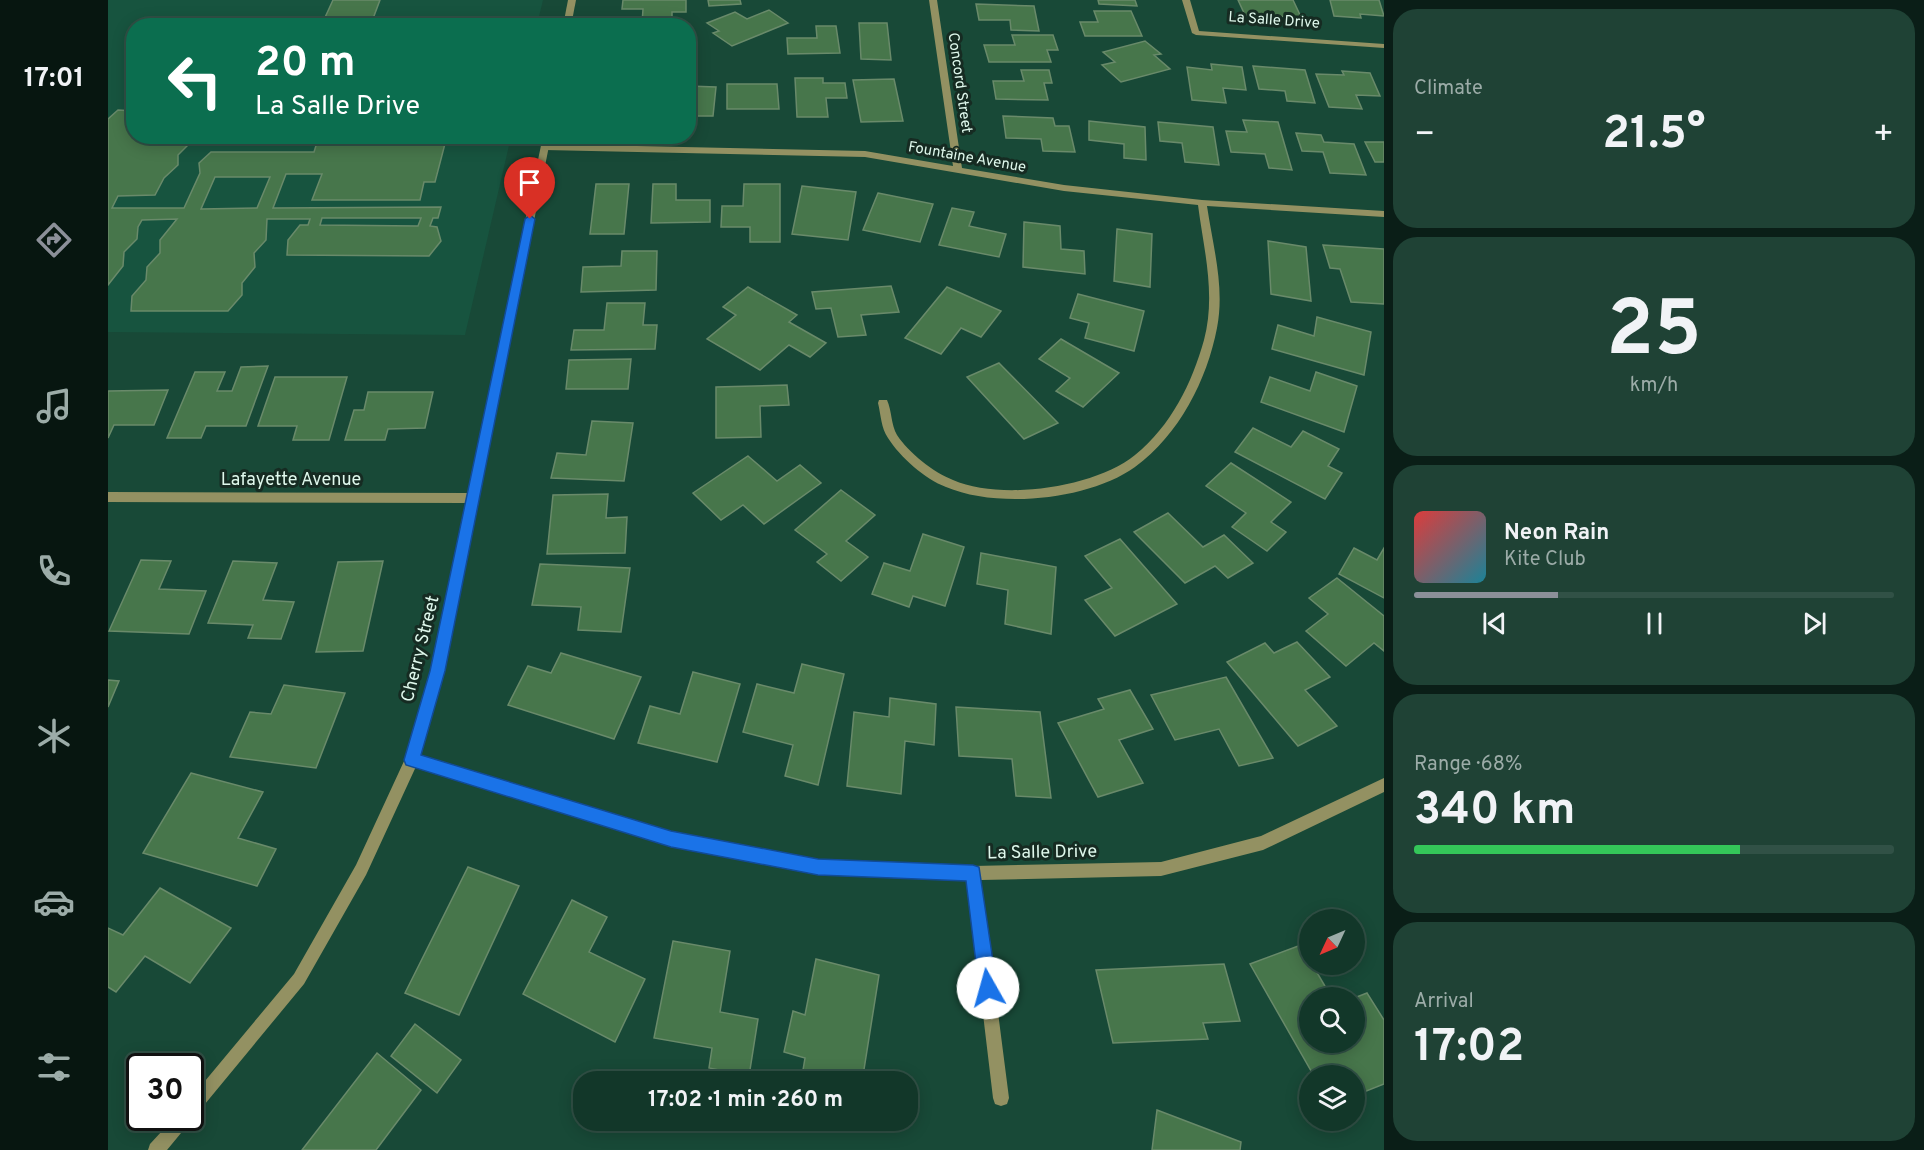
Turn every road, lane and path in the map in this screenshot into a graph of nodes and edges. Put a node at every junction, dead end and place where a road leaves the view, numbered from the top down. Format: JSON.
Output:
{"nodes":[{"id":1,"x":572,"y":0,"type":"edge"},
{"id":2,"x":933,"y":0,"type":"edge"},
{"id":3,"x":1186,"y":0,"type":"edge"},
{"id":4,"x":569,"y":18,"type":"edge"},
{"id":5,"x":1384,"y":45,"type":"edge"},
{"id":6,"x":546,"y":144,"type":"edge"},
{"id":7,"x":599,"y":144,"type":"edge"},
{"id":8,"x":958,"y":170,"type":"junction"},
{"id":9,"x":1202,"y":203,"type":"junction"},
{"id":10,"x":1384,"y":214,"type":"edge"},
{"id":11,"x":883,"y":403,"type":"dead end"},
{"id":12,"x":108,"y":497,"type":"edge"},
{"id":13,"x":474,"y":498,"type":"junction"},
{"id":14,"x":412,"y":760,"type":"junction"},
{"id":15,"x":1384,"y":785,"type":"edge"},
{"id":16,"x":973,"y":873,"type":"junction"},
{"id":17,"x":204,"y":1097,"type":"edge"},
{"id":18,"x":1001,"y":1098,"type":"dead end"},
{"id":19,"x":173,"y":1131,"type":"edge"},
{"id":20,"x":156,"y":1150,"type":"edge"}],
"edges":[{"from":1,"to":4,"type":"street"},
{"from":2,"to":8,"type":"street","name":"Concord Street"},
{"from":3,"to":5,"type":"street","name":"La Salle Drive"},
{"from":6,"to":13,"type":"street","name":"Cherry Street"},
{"from":7,"to":8,"type":"street","name":"Fountaine Avenue"},
{"from":8,"to":9,"type":"street","name":"Fountaine Avenue"},
{"from":9,"to":10,"type":"street","name":"Fountaine Avenue"},
{"from":9,"to":11,"type":"street"},
{"from":12,"to":13,"type":"street","name":"Lafayette Avenue"},
{"from":13,"to":14,"type":"street","name":"Cherry Street"},
{"from":14,"to":16,"type":"street","name":"La Salle Drive"},
{"from":14,"to":17,"type":"street","name":"Cherry Street"},
{"from":15,"to":16,"type":"street","name":"La Salle Drive"},
{"from":16,"to":18,"type":"street"},
{"from":19,"to":20,"type":"street"}]}
